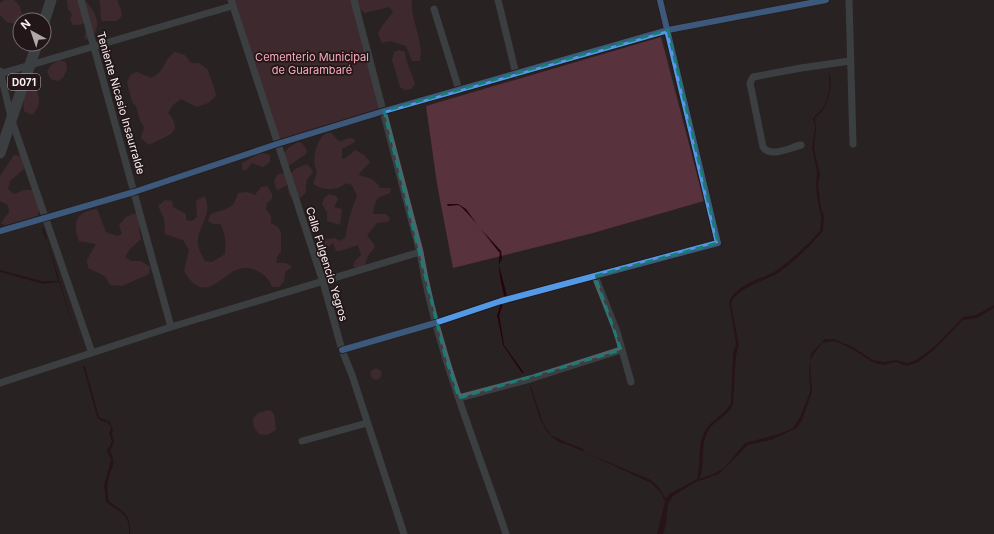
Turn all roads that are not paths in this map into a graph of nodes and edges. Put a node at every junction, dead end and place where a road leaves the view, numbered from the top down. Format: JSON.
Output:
{"nodes":[{"id":1,"x":51,"y":0,"type":"edge"},
{"id":2,"x":81,"y":0,"type":"edge"},
{"id":3,"x":354,"y":0,"type":"edge"},
{"id":4,"x":498,"y":0,"type":"edge"},
{"id":5,"x":660,"y":0,"type":"edge"},
{"id":6,"x":826,"y":0,"type":"edge"},
{"id":7,"x":849,"y":0,"type":"edge"},
{"id":8,"x":231,"y":3,"type":"edge"},
{"id":9,"x":434,"y":9,"type":"dead end"},
{"id":10,"x":47,"y":12,"type":"edge"},
{"id":11,"x":668,"y":30,"type":"junction"},
{"id":12,"x":94,"y":48,"type":"junction"},
{"id":13,"x":34,"y":52,"type":"edge"},
{"id":14,"x":850,"y":60,"type":"junction"},
{"id":15,"x":29,"y":66,"type":"junction"},
{"id":16,"x":0,"y":73,"type":"edge"},
{"id":17,"x":516,"y":74,"type":"junction"},
{"id":18,"x":459,"y":90,"type":"junction"},
{"id":19,"x":384,"y":111,"type":"junction"},
{"id":20,"x":12,"y":121,"type":"junction"},
{"id":21,"x":276,"y":144,"type":"junction"},
{"id":22,"x":853,"y":144,"type":"dead end"},
{"id":23,"x":801,"y":145,"type":"dead end"},
{"id":24,"x":0,"y":153,"type":"edge"},
{"id":25,"x":134,"y":192,"type":"junction"},
{"id":26,"x":46,"y":217,"type":"junction"},
{"id":27,"x":0,"y":231,"type":"edge"},
{"id":28,"x":420,"y":252,"type":"junction"},
{"id":29,"x":595,"y":276,"type":"junction"},
{"id":30,"x":322,"y":282,"type":"junction"},
{"id":31,"x":435,"y":323,"type":"junction"},
{"id":32,"x":171,"y":327,"type":"junction"},
{"id":33,"x":342,"y":350,"type":"junction"},
{"id":34,"x":622,"y":350,"type":"junction"},
{"id":35,"x":92,"y":353,"type":"junction"},
{"id":36,"x":631,"y":382,"type":"dead end"},
{"id":37,"x":0,"y":383,"type":"edge"},
{"id":38,"x":459,"y":398,"type":"junction"},
{"id":39,"x":367,"y":423,"type":"junction"},
{"id":40,"x":302,"y":441,"type":"dead end"},
{"id":41,"x":404,"y":534,"type":"edge"},
{"id":42,"x":506,"y":534,"type":"edge"}],
"edges":[{"from":1,"to":10,"type":"main road"},
{"from":2,"to":12,"type":"street","name":"Teniente Nicasio Insaurralde"},
{"from":3,"to":19,"type":"street"},
{"from":4,"to":17,"type":"street"},
{"from":5,"to":11,"type":"street"},
{"from":6,"to":11,"type":"street"},
{"from":7,"to":14,"type":"street"},
{"from":8,"to":12,"type":"street"},
{"from":8,"to":21,"type":"street","name":"Calle Fulgencio Yegros"},
{"from":9,"to":18,"type":"street"},
{"from":11,"to":17,"type":"street"},
{"from":11,"to":29,"type":"street"},
{"from":12,"to":15,"type":"street"},
{"from":12,"to":25,"type":"street","name":"Teniente Nicasio Insaurralde"},
{"from":13,"to":15,"type":"main road","number":"D071"},
{"from":14,"to":22,"type":"street"},
{"from":14,"to":23,"type":"street"},
{"from":15,"to":16,"type":"street"},
{"from":15,"to":20,"type":"main road","number":"D071"},
{"from":16,"to":20,"type":"street"},
{"from":17,"to":18,"type":"street"},
{"from":18,"to":19,"type":"street"},
{"from":19,"to":21,"type":"street"},
{"from":19,"to":28,"type":"street"},
{"from":20,"to":24,"type":"main road","number":"D071"},
{"from":20,"to":26,"type":"street"},
{"from":21,"to":25,"type":"street"},
{"from":21,"to":30,"type":"street","name":"Calle Fulgencio Yegros"},
{"from":25,"to":26,"type":"street"},
{"from":25,"to":32,"type":"street","name":"Teniente Nicasio Insaurralde"},
{"from":26,"to":27,"type":"street"},
{"from":26,"to":35,"type":"street"},
{"from":28,"to":30,"type":"street"},
{"from":28,"to":31,"type":"street"},
{"from":29,"to":31,"type":"street"},
{"from":29,"to":34,"type":"street"},
{"from":30,"to":32,"type":"street"},
{"from":30,"to":33,"type":"street","name":"Calle Fulgencio Yegros"},
{"from":31,"to":33,"type":"street"},
{"from":31,"to":38,"type":"street"},
{"from":32,"to":35,"type":"street"},
{"from":33,"to":39,"type":"street","name":"Calle Fulgencio Yegros"},
{"from":34,"to":36,"type":"street"},
{"from":34,"to":38,"type":"street"},
{"from":35,"to":37,"type":"street"},
{"from":38,"to":42,"type":"street"},
{"from":39,"to":40,"type":"street"},
{"from":39,"to":41,"type":"street","name":"Calle Fulgencio Yegros"}]}
